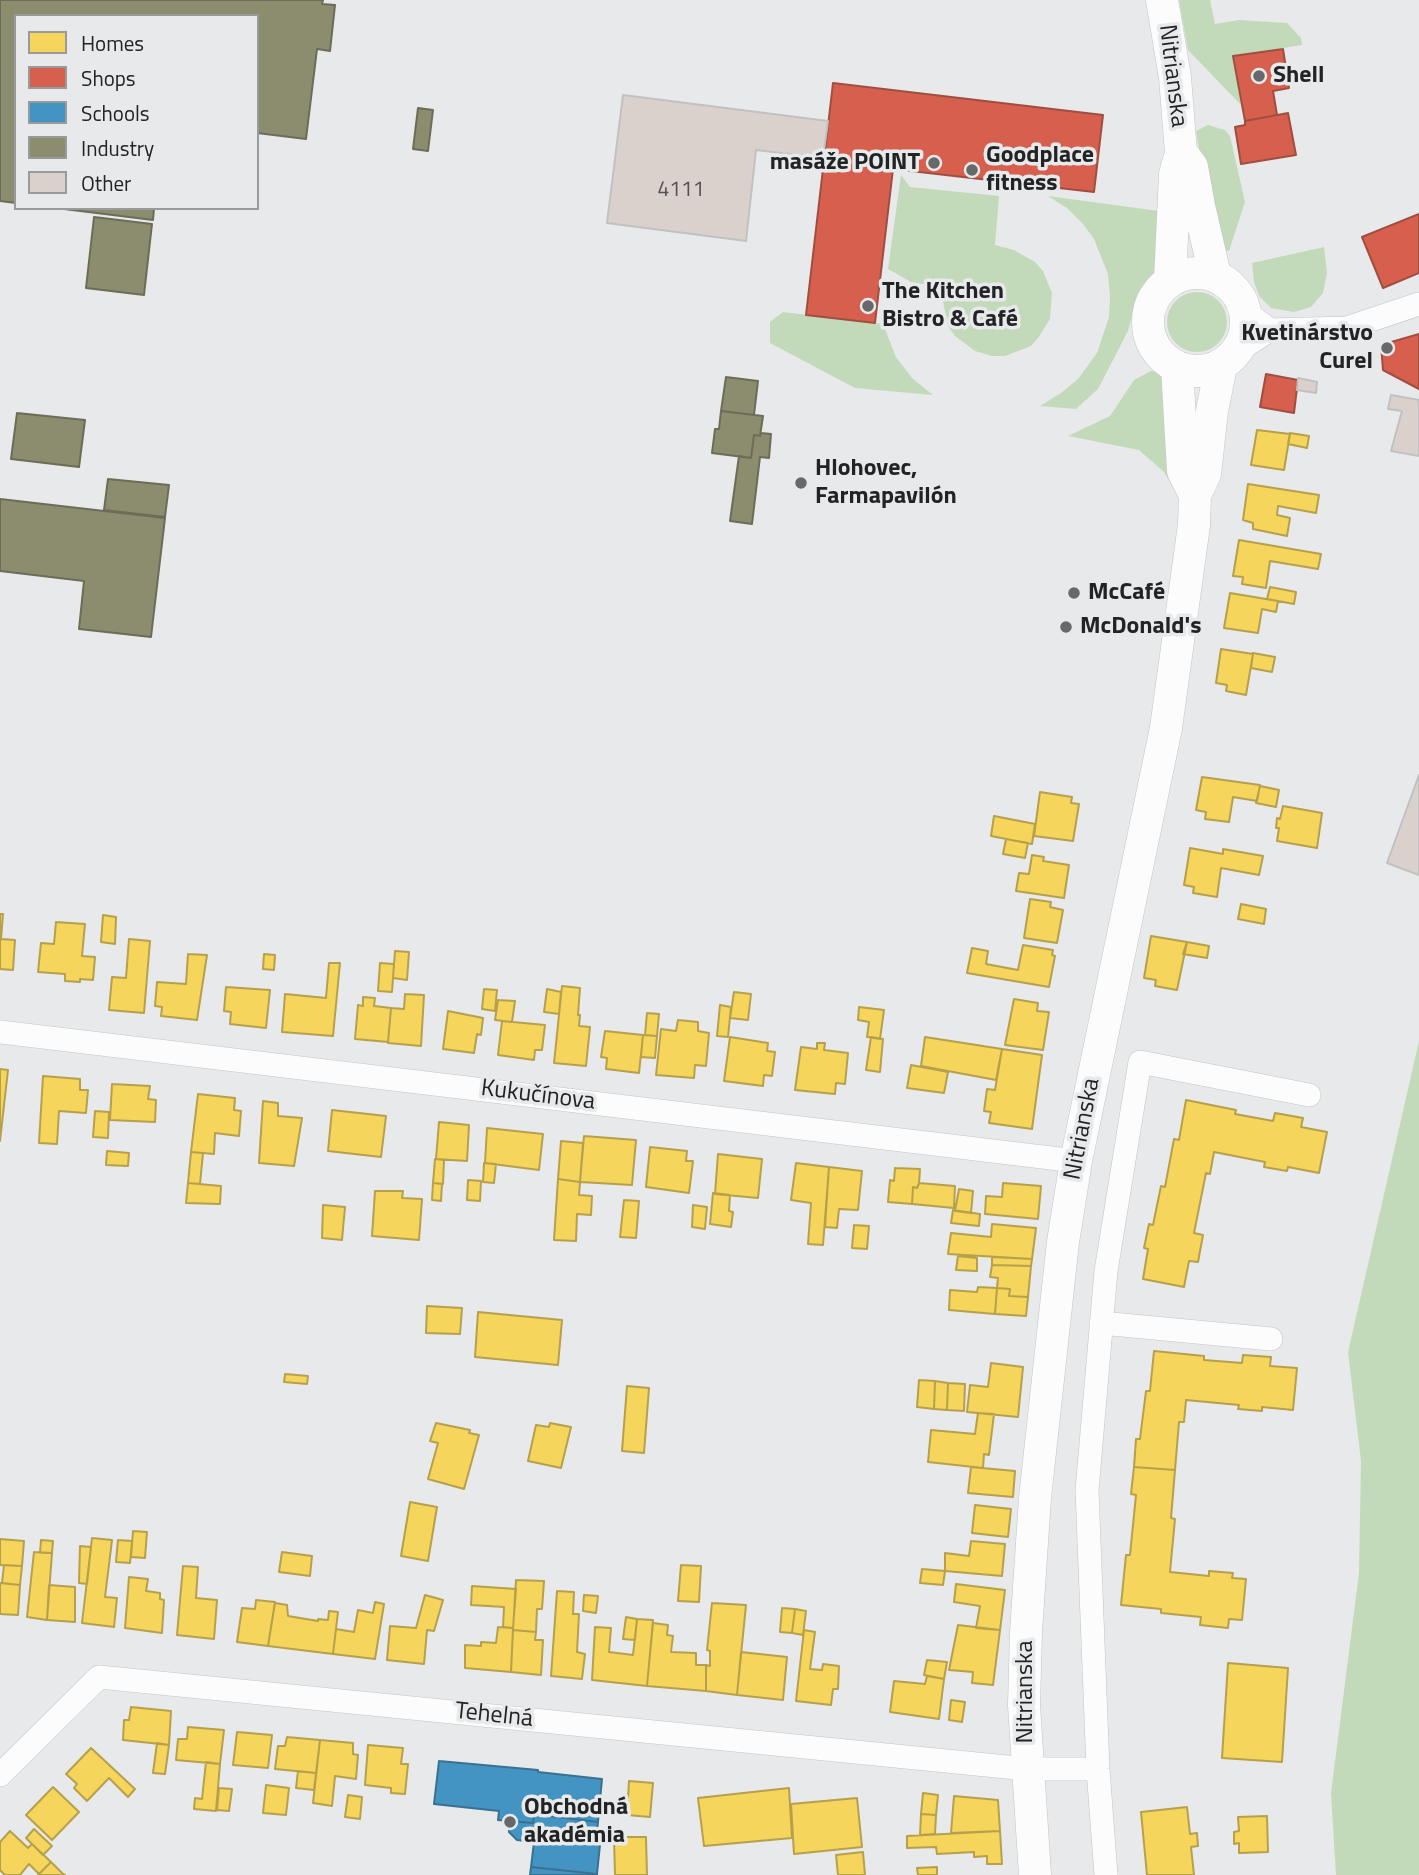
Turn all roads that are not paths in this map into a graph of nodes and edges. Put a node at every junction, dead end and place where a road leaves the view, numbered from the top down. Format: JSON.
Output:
{"nodes":[{"id":1,"x":1162,"y":0,"type":"edge"},
{"id":2,"x":1181,"y":153,"type":"junction"},
{"id":3,"x":1215,"y":275,"type":"junction"},
{"id":4,"x":1170,"y":280,"type":"junction"},
{"id":5,"x":1419,"y":304,"type":"edge"},
{"id":6,"x":1258,"y":321,"type":"junction"},
{"id":7,"x":1229,"y":358,"type":"junction"},
{"id":8,"x":1177,"y":367,"type":"junction"},
{"id":9,"x":1195,"y":495,"type":"junction"},
{"id":10,"x":0,"y":1032,"type":"edge"},
{"id":11,"x":1309,"y":1095,"type":"dead end"},
{"id":12,"x":1076,"y":1161,"type":"junction"},
{"id":13,"x":1101,"y":1322,"type":"junction"},
{"id":14,"x":1271,"y":1339,"type":"dead end"},
{"id":15,"x":1027,"y":1769,"type":"junction"},
{"id":16,"x":1098,"y":1769,"type":"junction"},
{"id":17,"x":0,"y":1775,"type":"edge"},
{"id":18,"x":1035,"y":1875,"type":"edge"},
{"id":19,"x":1106,"y":1875,"type":"edge"}],
"edges":[{"from":1,"to":2,"type":"main road","name":"Nitrianska"},
{"from":2,"to":3,"type":"main road","name":"Nitrianska"},
{"from":2,"to":4,"type":"main road","name":"Nitrianska"},
{"from":3,"to":4,"type":"main road"},
{"from":3,"to":6,"type":"main road"},
{"from":4,"to":8,"type":"main road"},
{"from":5,"to":6,"type":"street"},
{"from":6,"to":7,"type":"main road","name":"Nitrianska"},
{"from":7,"to":8,"type":"main road"},
{"from":7,"to":9,"type":"main road","name":"Nitrianska"},
{"from":8,"to":9,"type":"main road","name":"Nitrianska"},
{"from":9,"to":12,"type":"main road","name":"Nitrianska"},
{"from":10,"to":12,"type":"street","name":"Kukučínova"},
{"from":11,"to":13,"type":"street","name":"Nitrianska"},
{"from":12,"to":15,"type":"main road","name":"Nitrianska"},
{"from":13,"to":14,"type":"street"},
{"from":13,"to":16,"type":"street","name":"Nitrianska"},
{"from":15,"to":16,"type":"street","name":"Nitrianska"},
{"from":15,"to":17,"type":"street","name":"Tehelná"},
{"from":15,"to":18,"type":"main road","name":"Nitrianska"},
{"from":16,"to":19,"type":"street","name":"Nitrianska"}]}
